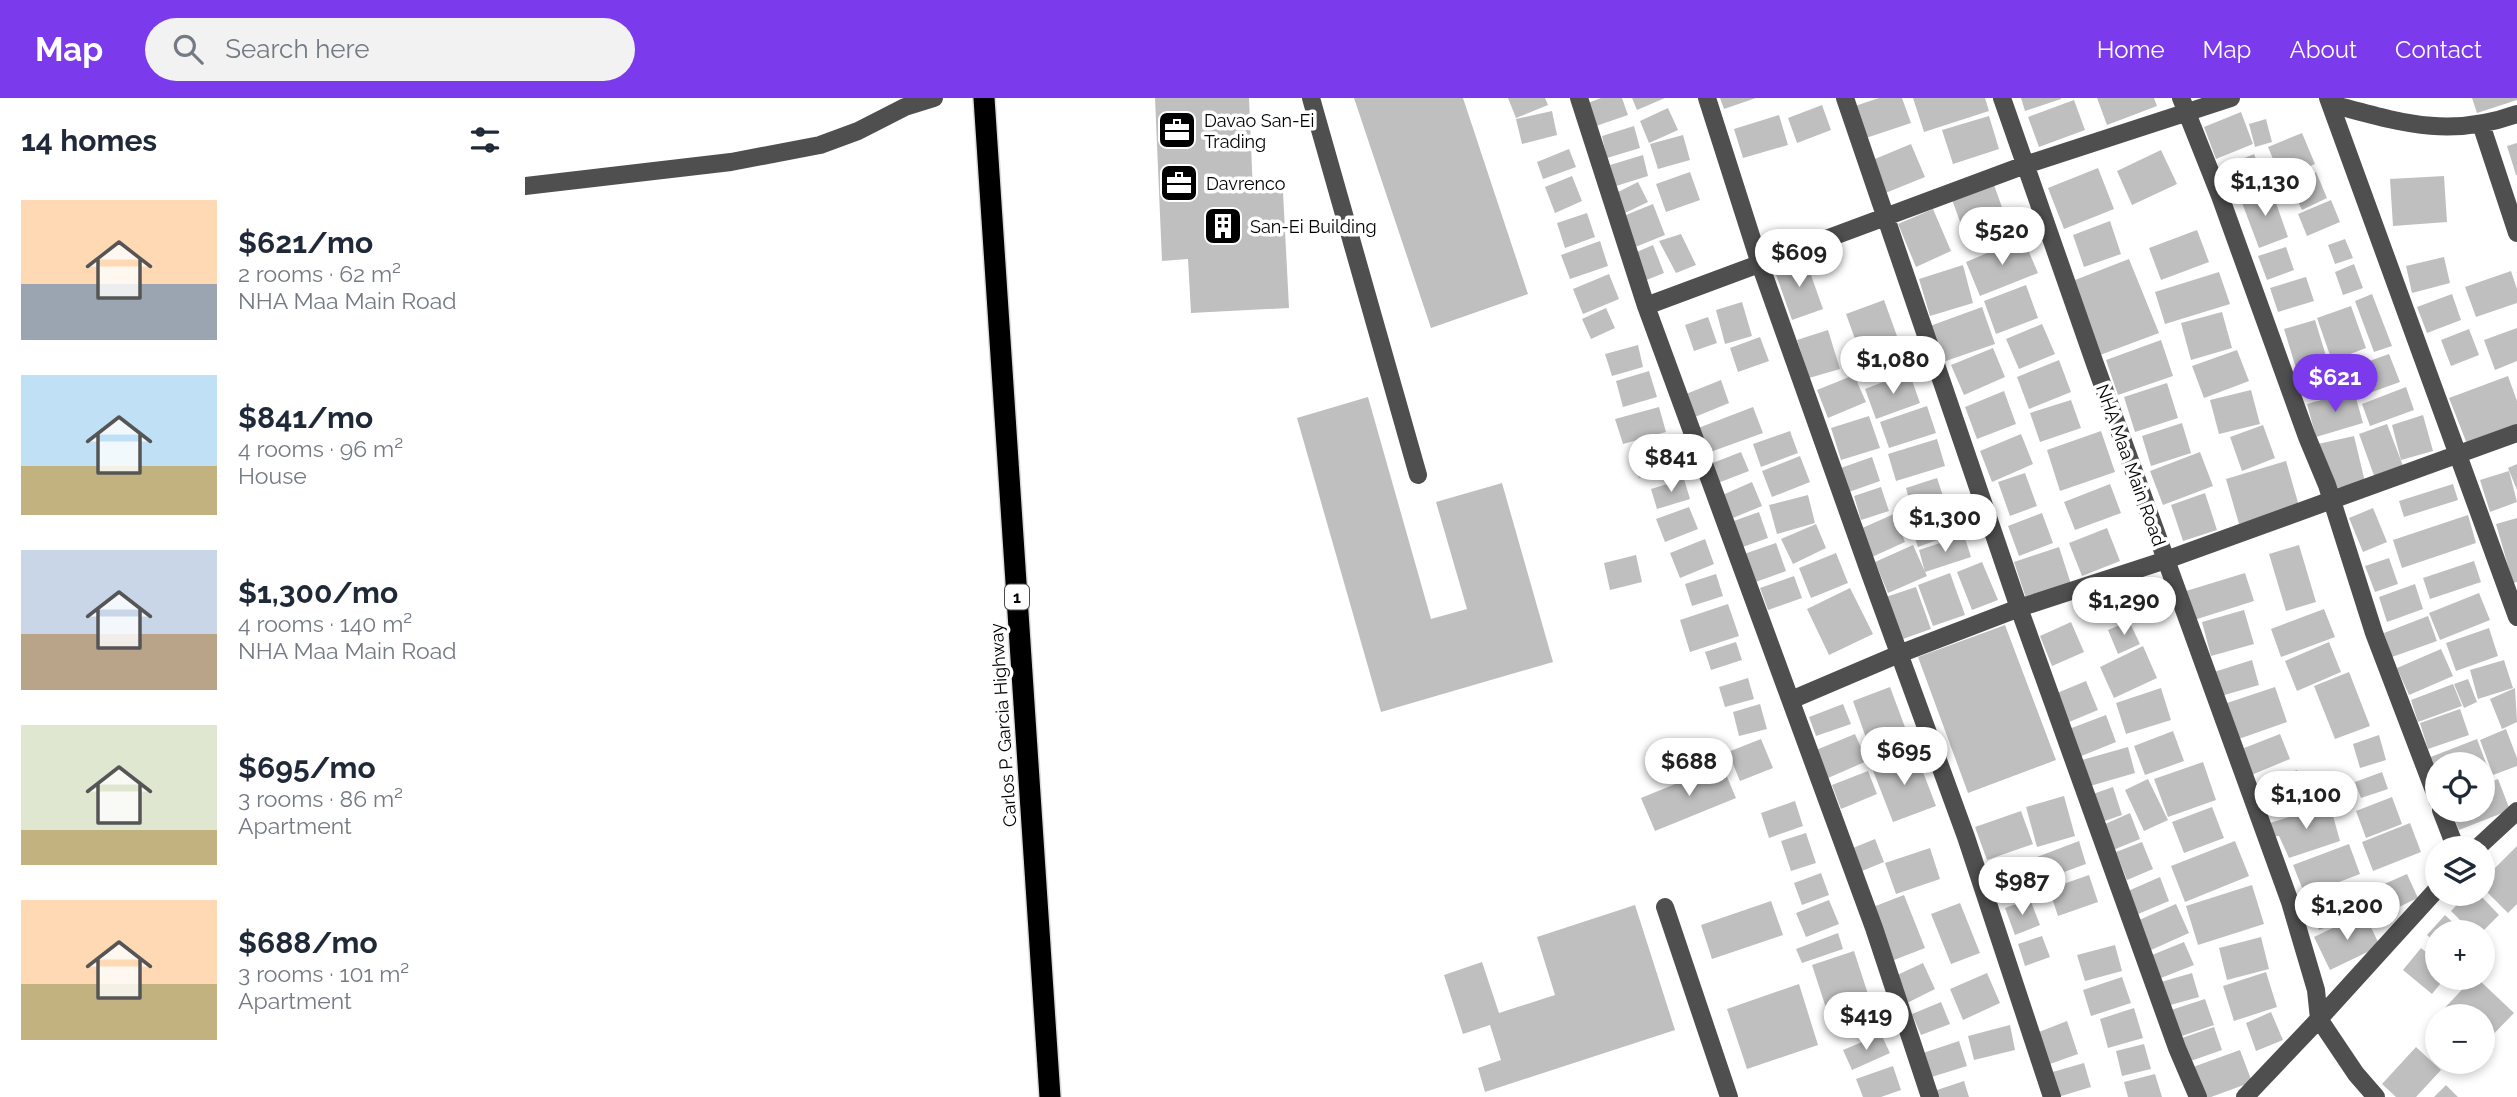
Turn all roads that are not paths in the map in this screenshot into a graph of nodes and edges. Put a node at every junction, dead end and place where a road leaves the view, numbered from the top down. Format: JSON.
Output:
{"nodes":[{"id":1,"x":934,"y":98,"type":"edge"},
{"id":2,"x":983,"y":98,"type":"edge"},
{"id":3,"x":1311,"y":98,"type":"edge"},
{"id":4,"x":1579,"y":98,"type":"edge"},
{"id":5,"x":1707,"y":98,"type":"edge"},
{"id":6,"x":1845,"y":98,"type":"edge"},
{"id":7,"x":2002,"y":98,"type":"edge"},
{"id":8,"x":2231,"y":98,"type":"edge"},
{"id":9,"x":2330,"y":101,"type":"edge"},
{"id":10,"x":2183,"y":105,"type":"edge"},
{"id":11,"x":2517,"y":114,"type":"edge"},
{"id":12,"x":2481,"y":124,"type":"junction"},
{"id":13,"x":2025,"y":165,"type":"junction"},
{"id":14,"x":525,"y":186,"type":"edge"},
{"id":15,"x":1885,"y":218,"type":"junction"},
{"id":16,"x":2517,"y":233,"type":"edge"},
{"id":17,"x":1760,"y":264,"type":"junction"},
{"id":18,"x":1646,"y":306,"type":"junction"},
{"id":19,"x":2517,"y":433,"type":"edge"},
{"id":20,"x":2458,"y":456,"type":"junction"},
{"id":21,"x":1418,"y":475,"type":"dead end"},
{"id":22,"x":2332,"y":499,"type":"junction"},
{"id":23,"x":2166,"y":560,"type":"junction"},
{"id":24,"x":2019,"y":608,"type":"junction"},
{"id":25,"x":2517,"y":617,"type":"edge"},
{"id":26,"x":1899,"y":654,"type":"junction"},
{"id":27,"x":1791,"y":701,"type":"junction"},
{"id":28,"x":2425,"y":767,"type":"edge"},
{"id":29,"x":2517,"y":811,"type":"edge"},
{"id":30,"x":2490,"y":836,"type":"edge"},
{"id":31,"x":2425,"y":902,"type":"edge"},
{"id":32,"x":1665,"y":907,"type":"dead end"},
{"id":33,"x":2319,"y":1020,"type":"junction"},
{"id":34,"x":1050,"y":1097,"type":"edge"},
{"id":35,"x":1729,"y":1097,"type":"edge"},
{"id":36,"x":1930,"y":1097,"type":"edge"},
{"id":37,"x":2052,"y":1097,"type":"edge"},
{"id":38,"x":2198,"y":1097,"type":"edge"},
{"id":39,"x":2245,"y":1097,"type":"edge"},
{"id":40,"x":2376,"y":1097,"type":"edge"}],
"edges":[{"from":1,"to":14,"type":"street"},
{"from":2,"to":34,"type":"highway","name":"Carlos P. Garcia Highway","number":"1"},
{"from":3,"to":21,"type":"street"},
{"from":4,"to":18,"type":"street"},
{"from":5,"to":17,"type":"street"},
{"from":6,"to":15,"type":"street"},
{"from":7,"to":13,"type":"street","name":"NHA Maa Main Road"},
{"from":8,"to":10,"type":"street"},
{"from":9,"to":12,"type":"street"},
{"from":9,"to":20,"type":"street"},
{"from":10,"to":13,"type":"street"},
{"from":10,"to":22,"type":"street"},
{"from":11,"to":12,"type":"street"},
{"from":12,"to":16,"type":"street"},
{"from":13,"to":15,"type":"street"},
{"from":13,"to":23,"type":"street","name":"NHA Maa Main Road"},
{"from":15,"to":17,"type":"street"},
{"from":15,"to":24,"type":"street"},
{"from":17,"to":18,"type":"street"},
{"from":17,"to":26,"type":"street"},
{"from":18,"to":27,"type":"street"},
{"from":19,"to":20,"type":"street"},
{"from":20,"to":22,"type":"street"},
{"from":20,"to":25,"type":"street"},
{"from":22,"to":23,"type":"street"},
{"from":22,"to":28,"type":"street"},
{"from":23,"to":24,"type":"street"},
{"from":23,"to":33,"type":"street","name":"NHA Maa Main Road"},
{"from":24,"to":26,"type":"street"},
{"from":24,"to":38,"type":"street"},
{"from":26,"to":27,"type":"street"},
{"from":26,"to":37,"type":"street"},
{"from":27,"to":36,"type":"street"},
{"from":29,"to":30,"type":"street"},
{"from":31,"to":33,"type":"street"},
{"from":32,"to":35,"type":"street"},
{"from":33,"to":39,"type":"street"},
{"from":33,"to":40,"type":"street","name":"NHA Maa Main Road"}]}
